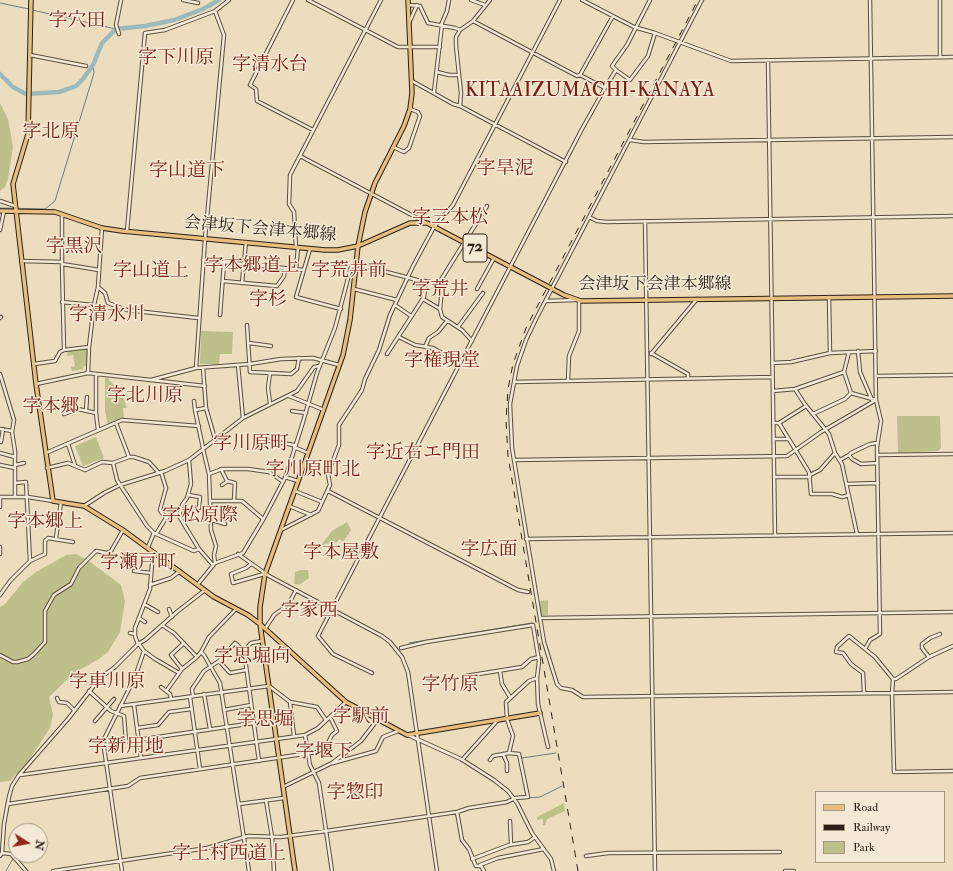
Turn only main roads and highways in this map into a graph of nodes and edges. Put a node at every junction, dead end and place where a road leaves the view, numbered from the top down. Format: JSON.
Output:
{"nodes":[{"id":1,"x":31,"y":0,"type":"edge"},
{"id":2,"x":408,"y":0,"type":"edge"},
{"id":3,"x":2,"y":211,"type":"edge"},
{"id":4,"x":16,"y":212,"type":"junction"},
{"id":5,"x":358,"y":246,"type":"junction"},
{"id":6,"x":953,"y":296,"type":"edge"},
{"id":7,"x":260,"y":624,"type":"junction"},
{"id":8,"x":540,"y":713,"type":"road end"},
{"id":9,"x":295,"y":871,"type":"edge"}],
"edges":[{"from":1,"to":4,"type":"main road"},
{"from":2,"to":5,"type":"main road"},
{"from":3,"to":4,"type":"main road","name":"会津坂下会津本郷線","number":"72"},
{"from":4,"to":5,"type":"main road","name":"会津坂下会津本郷線","number":"72"},
{"from":4,"to":7,"type":"main road"},
{"from":5,"to":6,"type":"main road","name":"会津坂下会津本郷線","number":"72"},
{"from":5,"to":7,"type":"main road"},
{"from":7,"to":8,"type":"main road"},
{"from":7,"to":9,"type":"main road"}]}
